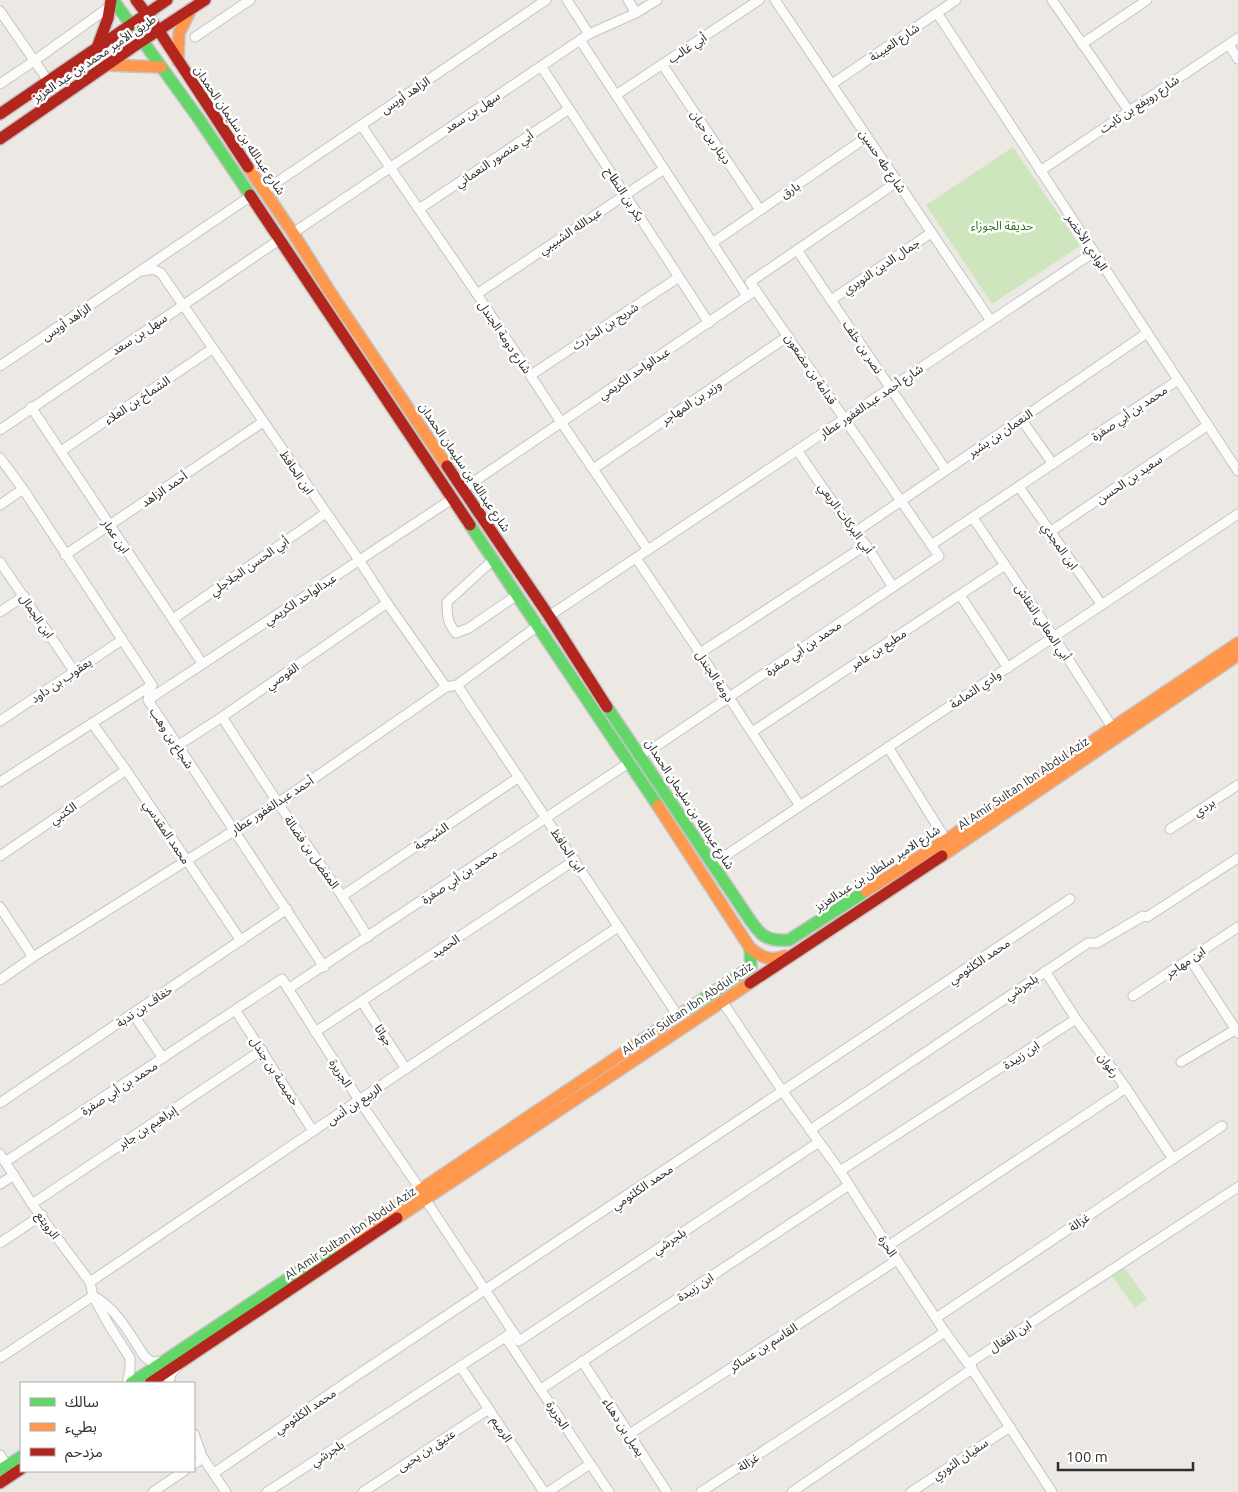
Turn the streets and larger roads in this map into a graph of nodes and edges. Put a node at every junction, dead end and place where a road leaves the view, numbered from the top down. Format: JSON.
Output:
{"nodes":[{"id":1,"x":136,"y":0,"type":"edge"},
{"id":2,"x":167,"y":0,"type":"edge"},
{"id":3,"x":205,"y":0,"type":"edge"},
{"id":4,"x":250,"y":0,"type":"edge"},
{"id":5,"x":546,"y":0,"type":"edge"},
{"id":6,"x":567,"y":0,"type":"edge"},
{"id":7,"x":628,"y":0,"type":"edge"},
{"id":8,"x":657,"y":0,"type":"edge"},
{"id":9,"x":759,"y":0,"type":"edge"},
{"id":10,"x":956,"y":0,"type":"edge"},
{"id":11,"x":1052,"y":0,"type":"edge"},
{"id":12,"x":1147,"y":0,"type":"edge"},
{"id":13,"x":780,"y":1,"type":"edge"},
{"id":14,"x":114,"y":2,"type":"edge"},
{"id":15,"x":191,"y":9,"type":"junction"},
{"id":16,"x":0,"y":11,"type":"edge"},
{"id":17,"x":636,"y":13,"type":"junction"},
{"id":18,"x":936,"y":13,"type":"junction"},
{"id":19,"x":147,"y":14,"type":"junction"},
{"id":20,"x":131,"y":24,"type":"junction"},
{"id":21,"x":159,"y":31,"type":"junction"},
{"id":22,"x":589,"y":34,"type":"junction"},
{"id":23,"x":195,"y":37,"type":"dead end"},
{"id":24,"x":1238,"y":38,"type":"edge"},
{"id":25,"x":580,"y":40,"type":"junction"},
{"id":26,"x":1082,"y":44,"type":"junction"},
{"id":27,"x":1229,"y":45,"type":"junction"},
{"id":28,"x":145,"y":46,"type":"junction"},
{"id":29,"x":97,"y":48,"type":"junction"},
{"id":30,"x":1238,"y":59,"type":"edge"},
{"id":31,"x":34,"y":61,"type":"junction"},
{"id":32,"x":178,"y":61,"type":"junction"},
{"id":33,"x":662,"y":64,"type":"junction"},
{"id":34,"x":106,"y":65,"type":"junction"},
{"id":35,"x":541,"y":66,"type":"junction"},
{"id":36,"x":161,"y":67,"type":"junction"},
{"id":37,"x":49,"y":82,"type":"junction"},
{"id":38,"x":0,"y":84,"type":"edge"},
{"id":39,"x":832,"y":84,"type":"junction"},
{"id":40,"x":616,"y":95,"type":"junction"},
{"id":41,"x":569,"y":109,"type":"junction"},
{"id":42,"x":1129,"y":111,"type":"junction"},
{"id":43,"x":0,"y":114,"type":"edge"},
{"id":44,"x":361,"y":124,"type":"junction"},
{"id":45,"x":867,"y":137,"type":"junction"},
{"id":46,"x":0,"y":139,"type":"edge"},
{"id":47,"x":390,"y":167,"type":"junction"},
{"id":48,"x":664,"y":169,"type":"junction"},
{"id":49,"x":1040,"y":171,"type":"junction"},
{"id":50,"x":897,"y":182,"type":"junction"},
{"id":51,"x":264,"y":191,"type":"junction"},
{"id":52,"x":625,"y":195,"type":"junction"},
{"id":53,"x":256,"y":203,"type":"junction"},
{"id":54,"x":419,"y":209,"type":"junction"},
{"id":55,"x":760,"y":210,"type":"junction"},
{"id":56,"x":931,"y":232,"type":"junction"},
{"id":57,"x":293,"y":233,"type":"junction"},
{"id":58,"x":279,"y":240,"type":"junction"},
{"id":59,"x":712,"y":243,"type":"junction"},
{"id":60,"x":797,"y":250,"type":"junction"},
{"id":61,"x":1094,"y":252,"type":"junction"},
{"id":62,"x":143,"y":271,"type":"junction"},
{"id":63,"x":679,"y":277,"type":"junction"},
{"id":64,"x":756,"y":290,"type":"junction"},
{"id":65,"x":477,"y":294,"type":"junction"},
{"id":66,"x":747,"y":296,"type":"junction"},
{"id":67,"x":831,"y":300,"type":"junction"},
{"id":68,"x":182,"y":305,"type":"junction"},
{"id":69,"x":991,"y":321,"type":"junction"},
{"id":70,"x":709,"y":323,"type":"junction"},
{"id":71,"x":1147,"y":333,"type":"junction"},
{"id":72,"x":788,"y":336,"type":"junction"},
{"id":73,"x":212,"y":349,"type":"junction"},
{"id":74,"x":0,"y":366,"type":"edge"},
{"id":75,"x":531,"y":375,"type":"junction"},
{"id":76,"x":1178,"y":380,"type":"junction"},
{"id":77,"x":891,"y":388,"type":"junction"},
{"id":78,"x":31,"y":407,"type":"junction"},
{"id":79,"x":1021,"y":418,"type":"junction"},
{"id":80,"x":845,"y":419,"type":"junction"},
{"id":81,"x":264,"y":422,"type":"junction"},
{"id":82,"x":561,"y":422,"type":"junction"},
{"id":83,"x":1208,"y":425,"type":"junction"},
{"id":84,"x":0,"y":430,"type":"edge"},
{"id":85,"x":797,"y":450,"type":"junction"},
{"id":86,"x":61,"y":452,"type":"junction"},
{"id":87,"x":0,"y":458,"type":"edge"},
{"id":88,"x":1053,"y":464,"type":"junction"},
{"id":89,"x":593,"y":469,"type":"junction"},
{"id":90,"x":946,"y":470,"type":"junction"},
{"id":91,"x":1238,"y":471,"type":"edge"},
{"id":92,"x":1019,"y":486,"type":"junction"},
{"id":93,"x":23,"y":489,"type":"junction"},
{"id":94,"x":464,"y":490,"type":"junction"},
{"id":95,"x":452,"y":498,"type":"junction"},
{"id":96,"x":900,"y":500,"type":"junction"},
{"id":97,"x":0,"y":505,"type":"edge"},
{"id":98,"x":326,"y":513,"type":"junction"},
{"id":99,"x":1238,"y":514,"type":"edge"},
{"id":100,"x":973,"y":518,"type":"junction"},
{"id":101,"x":109,"y":526,"type":"junction"},
{"id":102,"x":1050,"y":532,"type":"junction"},
{"id":103,"x":854,"y":533,"type":"junction"},
{"id":104,"x":866,"y":545,"type":"junction"},
{"id":105,"x":931,"y":546,"type":"junction"},
{"id":106,"x":648,"y":550,"type":"junction"},
{"id":107,"x":65,"y":555,"type":"junction"},
{"id":108,"x":938,"y":556,"type":"joint"},
{"id":109,"x":636,"y":558,"type":"junction"},
{"id":110,"x":359,"y":560,"type":"junction"},
{"id":111,"x":493,"y":560,"type":"junction"},
{"id":112,"x":0,"y":562,"type":"edge"},
{"id":113,"x":1005,"y":565,"type":"junction"},
{"id":114,"x":893,"y":587,"type":"junction"},
{"id":115,"x":516,"y":594,"type":"junction"},
{"id":116,"x":960,"y":595,"type":"junction"},
{"id":117,"x":24,"y":596,"type":"junction"},
{"id":118,"x":387,"y":603,"type":"junction"},
{"id":119,"x":1102,"y":605,"type":"junction"},
{"id":120,"x":0,"y":612,"type":"edge"},
{"id":121,"x":549,"y":616,"type":"junction"},
{"id":122,"x":173,"y":619,"type":"junction"},
{"id":123,"x":539,"y":624,"type":"junction"},
{"id":124,"x":1054,"y":637,"type":"junction"},
{"id":125,"x":122,"y":640,"type":"junction"},
{"id":126,"x":1238,"y":642,"type":"edge"},
{"id":127,"x":700,"y":653,"type":"junction"},
{"id":128,"x":1238,"y":655,"type":"edge"},
{"id":129,"x":202,"y":663,"type":"junction"},
{"id":130,"x":1008,"y":668,"type":"junction"},
{"id":131,"x":74,"y":671,"type":"junction"},
{"id":132,"x":457,"y":685,"type":"junction"},
{"id":133,"x":152,"y":686,"type":"junction"},
{"id":134,"x":446,"y":686,"type":"junction"},
{"id":135,"x":729,"y":698,"type":"junction"},
{"id":136,"x":148,"y":700,"type":"junction"},
{"id":137,"x":222,"y":717,"type":"junction"},
{"id":138,"x":0,"y":721,"type":"edge"},
{"id":139,"x":92,"y":723,"type":"junction"},
{"id":140,"x":1112,"y":727,"type":"junction"},
{"id":141,"x":752,"y":732,"type":"junction"},
{"id":142,"x":177,"y":746,"type":"junction"},
{"id":143,"x":888,"y":748,"type":"junction"},
{"id":144,"x":640,"y":754,"type":"junction"},
{"id":145,"x":630,"y":762,"type":"junction"},
{"id":146,"x":126,"y":770,"type":"junction"},
{"id":147,"x":519,"y":777,"type":"junction"},
{"id":148,"x":0,"y":782,"type":"edge"},
{"id":149,"x":1238,"y":785,"type":"edge"},
{"id":150,"x":278,"y":803,"type":"junction"},
{"id":151,"x":800,"y":806,"type":"junction"},
{"id":152,"x":546,"y":818,"type":"junction"},
{"id":153,"x":1170,"y":829,"type":"dead end"},
{"id":154,"x":233,"y":831,"type":"junction"},
{"id":155,"x":946,"y":840,"type":"junction"},
{"id":156,"x":0,"y":856,"type":"edge"},
{"id":157,"x":1238,"y":858,"type":"edge"},
{"id":158,"x":574,"y":860,"type":"junction"},
{"id":159,"x":186,"y":861,"type":"junction"},
{"id":160,"x":713,"y":864,"type":"junction"},
{"id":161,"x":342,"y":896,"type":"junction"},
{"id":162,"x":1070,"y":899,"type":"dead end"},
{"id":163,"x":0,"y":907,"type":"edge"},
{"id":164,"x":287,"y":909,"type":"junction"},
{"id":165,"x":1238,"y":926,"type":"edge"},
{"id":166,"x":618,"y":927,"type":"junction"},
{"id":167,"x":761,"y":935,"type":"junction"},
{"id":168,"x":368,"y":937,"type":"junction"},
{"id":169,"x":790,"y":940,"type":"junction"},
{"id":170,"x":241,"y":941,"type":"junction"},
{"id":171,"x":805,"y":946,"type":"junction"},
{"id":172,"x":750,"y":948,"type":"junction"},
{"id":173,"x":33,"y":957,"type":"junction"},
{"id":174,"x":767,"y":957,"type":"junction"},
{"id":175,"x":1190,"y":959,"type":"junction"},
{"id":176,"x":324,"y":966,"type":"junction"},
{"id":177,"x":751,"y":966,"type":"junction"},
{"id":178,"x":1044,"y":971,"type":"junction"},
{"id":179,"x":760,"y":976,"type":"junction"},
{"id":180,"x":282,"y":979,"type":"joint"},
{"id":181,"x":0,"y":980,"type":"edge"},
{"id":182,"x":288,"y":989,"type":"junction"},
{"id":183,"x":1132,"y":996,"type":"dead end"},
{"id":184,"x":722,"y":1001,"type":"junction"},
{"id":185,"x":362,"y":1002,"type":"junction"},
{"id":186,"x":236,"y":1011,"type":"junction"},
{"id":187,"x":133,"y":1014,"type":"junction"},
{"id":188,"x":678,"y":1016,"type":"junction"},
{"id":189,"x":1076,"y":1019,"type":"junction"},
{"id":190,"x":1237,"y":1030,"type":"edge"},
{"id":191,"x":315,"y":1032,"type":"junction"},
{"id":192,"x":262,"y":1050,"type":"junction"},
{"id":193,"x":164,"y":1058,"type":"junction"},
{"id":194,"x":1181,"y":1062,"type":"dead end"},
{"id":195,"x":406,"y":1069,"type":"junction"},
{"id":196,"x":1126,"y":1088,"type":"junction"},
{"id":197,"x":783,"y":1092,"type":"junction"},
{"id":198,"x":359,"y":1100,"type":"junction"},
{"id":199,"x":0,"y":1103,"type":"edge"},
{"id":200,"x":1222,"y":1126,"type":"dead end"},
{"id":201,"x":810,"y":1130,"type":"junction"},
{"id":202,"x":313,"y":1132,"type":"junction"},
{"id":203,"x":819,"y":1142,"type":"junction"},
{"id":204,"x":3,"y":1158,"type":"edge"},
{"id":205,"x":1173,"y":1159,"type":"junction"},
{"id":206,"x":840,"y":1171,"type":"junction"},
{"id":207,"x":14,"y":1175,"type":"junction"},
{"id":208,"x":0,"y":1184,"type":"edge"},
{"id":209,"x":849,"y":1185,"type":"junction"},
{"id":210,"x":1238,"y":1187,"type":"edge"},
{"id":211,"x":422,"y":1194,"type":"junction"},
{"id":212,"x":32,"y":1204,"type":"junction"},
{"id":213,"x":42,"y":1215,"type":"junction"},
{"id":214,"x":0,"y":1243,"type":"edge"},
{"id":215,"x":888,"y":1246,"type":"junction"},
{"id":216,"x":897,"y":1260,"type":"junction"},
{"id":217,"x":90,"y":1282,"type":"junction"},
{"id":218,"x":486,"y":1291,"type":"junction"},
{"id":219,"x":93,"y":1296,"type":"junction"},
{"id":220,"x":936,"y":1318,"type":"junction"},
{"id":221,"x":945,"y":1332,"type":"junction"},
{"id":222,"x":509,"y":1335,"type":"junction"},
{"id":223,"x":519,"y":1341,"type":"joint"},
{"id":224,"x":0,"y":1358,"type":"edge"},
{"id":225,"x":166,"y":1360,"type":"junction"},
{"id":226,"x":582,"y":1361,"type":"junction"},
{"id":227,"x":177,"y":1365,"type":"junction"},
{"id":228,"x":460,"y":1366,"type":"junction"},
{"id":229,"x":972,"y":1369,"type":"junction"},
{"id":230,"x":127,"y":1382,"type":"edge"},
{"id":231,"x":133,"y":1382,"type":"edge"},
{"id":232,"x":152,"y":1382,"type":"edge"},
{"id":233,"x":169,"y":1382,"type":"edge"},
{"id":234,"x":541,"y":1389,"type":"junction"},
{"id":235,"x":489,"y":1409,"type":"junction"},
{"id":236,"x":1010,"y":1427,"type":"junction"},
{"id":237,"x":628,"y":1435,"type":"junction"},
{"id":238,"x":195,"y":1437,"type":"edge"},
{"id":239,"x":195,"y":1448,"type":"edge"},
{"id":240,"x":0,"y":1455,"type":"edge"},
{"id":241,"x":20,"y":1457,"type":"edge"},
{"id":242,"x":203,"y":1458,"type":"junction"},
{"id":243,"x":195,"y":1463,"type":"edge"},
{"id":244,"x":590,"y":1464,"type":"junction"},
{"id":245,"x":4,"y":1468,"type":"edge"},
{"id":246,"x":20,"y":1470,"type":"edge"},
{"id":247,"x":183,"y":1472,"type":"edge"},
{"id":248,"x":214,"y":1473,"type":"junction"},
{"id":249,"x":0,"y":1484,"type":"edge"},
{"id":250,"x":153,"y":1492,"type":"edge"},
{"id":251,"x":226,"y":1492,"type":"edge"},
{"id":252,"x":267,"y":1492,"type":"edge"},
{"id":253,"x":363,"y":1492,"type":"edge"},
{"id":254,"x":544,"y":1492,"type":"edge"},
{"id":255,"x":548,"y":1492,"type":"edge"},
{"id":256,"x":609,"y":1492,"type":"edge"},
{"id":257,"x":667,"y":1492,"type":"edge"},
{"id":258,"x":702,"y":1492,"type":"edge"},
{"id":259,"x":792,"y":1492,"type":"edge"},
{"id":260,"x":911,"y":1492,"type":"edge"},
{"id":261,"x":1052,"y":1492,"type":"edge"}],
"edges":[{"from":1,"to":19,"type":"street","name":"شارع عبدالله بن سليمان الحمدان"},
{"from":2,"to":19,"type":"street","name":"طريق الأمير محمد بن عبد العزيز"},
{"from":3,"to":15,"type":"street","name":"طريق الأمير محمد بن عبد العزيز"},
{"from":4,"to":23,"type":"street"},
{"from":5,"to":44,"type":"street","name":"الزاهد أويس"},
{"from":6,"to":22,"type":"street"},
{"from":7,"to":17,"type":"street"},
{"from":8,"to":17,"type":"street","name":"سهل بن سعد"},
{"from":9,"to":33,"type":"street","name":"أبي غالب"},
{"from":10,"to":18,"type":"street","name":"شارع العيينة"},
{"from":11,"to":26,"type":"street"},
{"from":12,"to":26,"type":"street"},
{"from":13,"to":39,"type":"street","name":"شارع طه حسين"},
{"from":14,"to":20,"type":"street"},
{"from":14,"to":29,"type":"street"},
{"from":14,"to":31,"type":"street"},
{"from":15,"to":21,"type":"street","name":"طريق الأمير محمد بن عبد العزيز"},
{"from":15,"to":32,"type":"street"},
{"from":16,"to":31,"type":"street"},
{"from":17,"to":22,"type":"street","name":"سهل بن سعد"},
{"from":18,"to":39,"type":"street","name":"شارع العيينة"},
{"from":18,"to":49,"type":"street","name":"الوادي الأخضر"},
{"from":19,"to":20,"type":"street","name":"طريق الأمير محمد بن عبد العزيز"},
{"from":19,"to":21,"type":"street","name":"شارع عبدالله بن سليمان الحمدان"},
{"from":20,"to":28,"type":"street"},
{"from":20,"to":29,"type":"street","name":"طريق الأمير محمد بن عبد العزيز"},
{"from":21,"to":28,"type":"street","name":"طريق الأمير محمد بن عبد العزيز"},
{"from":21,"to":32,"type":"street","name":"شارع عبدالله بن سليمان الحمدان"},
{"from":22,"to":25,"type":"street","name":"سهل بن سعد"},
{"from":24,"to":27,"type":"street","name":"شارع رويفع بن ثابت"},
{"from":25,"to":35,"type":"street","name":"سهل بن سعد"},
{"from":25,"to":40,"type":"street"},
{"from":26,"to":42,"type":"street"},
{"from":27,"to":30,"type":"street"},
{"from":27,"to":42,"type":"street","name":"شارع رويفع بن ثابت"},
{"from":28,"to":34,"type":"street","name":"طريق الأمير محمد بن عبد العزيز"},
{"from":28,"to":36,"type":"street"},
{"from":29,"to":37,"type":"street","name":"طريق الأمير محمد بن عبد العزيز"},
{"from":31,"to":37,"type":"street"},
{"from":31,"to":38,"type":"street"},
{"from":32,"to":51,"type":"street","name":"شارع عبدالله بن سليمان الحمدان"},
{"from":33,"to":40,"type":"street","name":"أبي غالب"},
{"from":33,"to":55,"type":"street","name":"دينار بن حيان"},
{"from":34,"to":36,"type":"street"},
{"from":34,"to":46,"type":"street","name":"طريق الأمير محمد بن عبد العزيز"},
{"from":35,"to":41,"type":"street","name":"بكر بن النطاح"},
{"from":35,"to":47,"type":"street","name":"سهل بن سعد"},
{"from":36,"to":53,"type":"street"},
{"from":37,"to":43,"type":"street","name":"طريق الأمير محمد بن عبد العزيز"},
{"from":39,"to":45,"type":"street","name":"شارع طه حسين"},
{"from":40,"to":48,"type":"street"},
{"from":41,"to":52,"type":"street","name":"بكر بن النطاح"},
{"from":41,"to":54,"type":"street","name":"أبي منصور النعماني"},
{"from":42,"to":49,"type":"street","name":"شارع رويفع بن ثابت"},
{"from":44,"to":47,"type":"street","name":"شارع دومة الجندل"},
{"from":44,"to":51,"type":"street","name":"الزاهد أويس"},
{"from":45,"to":50,"type":"street","name":"شارع طه حسين"},
{"from":45,"to":55,"type":"street","name":"بارق"},
{"from":47,"to":54,"type":"street","name":"شارع دومة الجندل"},
{"from":47,"to":57,"type":"street","name":"سهل بن سعد"},
{"from":48,"to":52,"type":"street","name":"عبدالله الشبيبي"},
{"from":48,"to":59,"type":"street"},
{"from":49,"to":61,"type":"street","name":"الوادي الأخضر"},
{"from":50,"to":56,"type":"street","name":"شارع طه حسين"},
{"from":50,"to":60,"type":"street"},
{"from":51,"to":57,"type":"street","name":"شارع عبدالله بن سليمان الحمدان"},
{"from":52,"to":63,"type":"street","name":"بكر بن النطاح"},
{"from":52,"to":65,"type":"street","name":"عبدالله الشبيبي"},
{"from":53,"to":58,"type":"street"},
{"from":53,"to":62,"type":"street","name":"الزاهد أويس"},
{"from":54,"to":65,"type":"street","name":"شارع دومة الجندل"},
{"from":55,"to":59,"type":"street","name":"بارق"},
{"from":56,"to":67,"type":"street","name":"جمال الدين النويري"},
{"from":56,"to":69,"type":"street","name":"شارع طه حسين"},
{"from":57,"to":94,"type":"street","name":"شارع عبدالله بن سليمان الحمدان"},
{"from":58,"to":68,"type":"street","name":"سهل بن سعد"},
{"from":58,"to":95,"type":"street"},
{"from":59,"to":66,"type":"street"},
{"from":60,"to":64,"type":"street","name":"قدامة بن مضعون"},
{"from":60,"to":67,"type":"street","name":"نصر بن خلف"},
{"from":61,"to":69,"type":"street","name":"شارع أحمد عبدالغفور عطار"},
{"from":61,"to":71,"type":"street","name":"الوادي الأخضر"},
{"from":62,"to":68,"type":"street","name":"ابن الحافظ"},
{"from":62,"to":74,"type":"street","name":"الزاهد أويس"},
{"from":63,"to":70,"type":"street","name":"بكر بن النطاح"},
{"from":63,"to":75,"type":"street","name":"شريح بن الحارث"},
{"from":64,"to":66,"type":"street","name":"عبدالواحد الكريمي"},
{"from":64,"to":72,"type":"street","name":"قدامة بن مضعون"},
{"from":65,"to":75,"type":"street","name":"شارع دومة الجندل"},
{"from":66,"to":70,"type":"street","name":"عبدالواحد الكريمي"},
{"from":67,"to":77,"type":"street","name":"نصر بن خلف"},
{"from":68,"to":73,"type":"street","name":"ابن الحافظ"},
{"from":68,"to":78,"type":"street","name":"سهل بن سعد"},
{"from":69,"to":77,"type":"street","name":"شارع أحمد عبدالغفور عطار"},
{"from":70,"to":82,"type":"street","name":"عبدالواحد الكريمي"},
{"from":71,"to":76,"type":"street","name":"الوادي الأخضر"},
{"from":71,"to":79,"type":"street","name":"النعمان بن بشير"},
{"from":72,"to":80,"type":"street","name":"قدامة بن مضعون"},
{"from":72,"to":89,"type":"street","name":"وزير بن المهاجر"},
{"from":73,"to":81,"type":"street","name":"ابن الحافظ"},
{"from":73,"to":86,"type":"street","name":"الشماخ بن العلاء"},
{"from":75,"to":82,"type":"street","name":"شارع دومة الجندل"},
{"from":76,"to":83,"type":"street","name":"الوادي الأخضر"},
{"from":76,"to":88,"type":"street","name":"محمد بن أبي صفرة"},
{"from":77,"to":80,"type":"street","name":"شارع أحمد عبدالغفور عطار"},
{"from":77,"to":90,"type":"street","name":"نصر بن خلف"},
{"from":78,"to":84,"type":"street","name":"سهل بن سعد"},
{"from":78,"to":86,"type":"street","name":"ابن عمار"},
{"from":79,"to":88,"type":"street"},
{"from":79,"to":90,"type":"street","name":"النعمان بن بشير"},
{"from":80,"to":85,"type":"street","name":"شارع أحمد عبدالغفور عطار"},
{"from":80,"to":96,"type":"street","name":"قدامة بن مضعون"},
{"from":81,"to":98,"type":"street","name":"ابن الحافظ"},
{"from":81,"to":101,"type":"street","name":"أحمد الزاهد"},
{"from":82,"to":89,"type":"street","name":"شارع دومة الجندل"},
{"from":82,"to":94,"type":"street","name":"عبدالواحد الكريمي"},
{"from":83,"to":91,"type":"street","name":"الوادي الأخضر"},
{"from":83,"to":102,"type":"street","name":"سعيد بن الحسن"},
{"from":85,"to":103,"type":"street","name":"أبي البركات الربعي"},
{"from":85,"to":106,"type":"street","name":"شارع أحمد عبدالغفور عطار"},
{"from":86,"to":101,"type":"street","name":"ابن عمار"},
{"from":87,"to":93,"type":"street"},
{"from":88,"to":92,"type":"street","name":"محمد بن أبي صفرة"},
{"from":89,"to":106,"type":"street","name":"شارع دومة الجندل"},
{"from":90,"to":96,"type":"street","name":"النعمان بن بشير"},
{"from":92,"to":100,"type":"street","name":"محمد بن أبي صفرة"},
{"from":92,"to":102,"type":"street","name":"ابن المجدي"},
{"from":93,"to":97,"type":"street"},
{"from":93,"to":107,"type":"street"},
{"from":94,"to":121,"type":"street","name":"شارع عبدالله بن سليمان الحمدان"},
{"from":95,"to":110,"type":"street","name":"عبدالواحد الكريمي"},
{"from":95,"to":111,"type":"street"},
{"from":96,"to":103,"type":"street","name":"النعمان بن بشير"},
{"from":96,"to":105,"type":"street","name":"قدامة بن مضعون"},
{"from":98,"to":110,"type":"street","name":"ابن الحافظ"},
{"from":98,"to":122,"type":"street","name":"أبي الحسن الجلاجلي"},
{"from":99,"to":119,"type":"street","name":"وادي الثمامة"},
{"from":100,"to":105,"type":"street","name":"محمد بن أبي صفرة"},
{"from":100,"to":113,"type":"street","name":"أبي المعالي النقاش"},
{"from":101,"to":107,"type":"street","name":"أحمد الزاهد"},
{"from":101,"to":122,"type":"street","name":"ابن عمار"},
{"from":102,"to":119,"type":"street","name":"ابن المجدي"},
{"from":103,"to":104,"type":"street","name":"أبي البركات الربعي"},
{"from":104,"to":114,"type":"street","name":"أبي البركات الربعي"},
{"from":104,"to":127,"type":"street"},
{"from":105,"to":108,"type":"street","name":"قدامة بن مضعون"},
{"from":106,"to":109,"type":"street"},
{"from":107,"to":125,"type":"street"},
{"from":108,"to":114,"type":"street","name":"محمد بن أبي صفرة"},
{"from":109,"to":121,"type":"street"},
{"from":109,"to":127,"type":"street","name":"دومة الجندل"},
{"from":110,"to":118,"type":"street","name":"ابن الحافظ"},
{"from":110,"to":129,"type":"street","name":"عبدالواحد الكريمي"},
{"from":111,"to":115,"type":"street"},
{"from":111,"to":115,"type":"street"},
{"from":112,"to":117,"type":"street","name":"ابن الجمال"},
{"from":113,"to":116,"type":"street","name":"مطيع بن عامر"},
{"from":113,"to":124,"type":"street","name":"أبي المعالي النقاش"},
{"from":114,"to":135,"type":"street","name":"محمد بن أبي صفرة"},
{"from":115,"to":123,"type":"street"},
{"from":116,"to":130,"type":"street"},
{"from":116,"to":141,"type":"street","name":"مطيع بن عامر"},
{"from":117,"to":120,"type":"street"},
{"from":117,"to":131,"type":"street","name":"ابن الجمال"},
{"from":118,"to":134,"type":"street","name":"ابن الحافظ"},
{"from":118,"to":137,"type":"street","name":"القوصي"},
{"from":119,"to":124,"type":"street","name":"وادي الثمامة"},
{"from":121,"to":144,"type":"street","name":"شارع عبدالله بن سليمان الحمدان"},
{"from":122,"to":129,"type":"street","name":"ابن عمار"},
{"from":123,"to":132,"type":"street"},
{"from":123,"to":145,"type":"street"},
{"from":124,"to":130,"type":"street","name":"وادي الثمامة"},
{"from":124,"to":140,"type":"street","name":"أبي المعالي النقاش"},
{"from":125,"to":131,"type":"street","name":"يعقوب بن داود"},
{"from":125,"to":133,"type":"street"},
{"from":126,"to":140,"type":"street","name":"شارع الامير سلطان بن عبدالعزيز"},
{"from":127,"to":135,"type":"street","name":"دومة الجندل"},
{"from":128,"to":171,"type":"street","name":"Al Amir Sultan Ibn Abdul Aziz"},
{"from":129,"to":136,"type":"street","name":"عبدالواحد الكريمي"},
{"from":130,"to":143,"type":"street","name":"وادي الثمامة"},
{"from":131,"to":138,"type":"street","name":"يعقوب بن داود"},
{"from":132,"to":134,"type":"street","name":"أحمد عبدالغفور عطار"},
{"from":132,"to":147,"type":"street","name":"ابن الحافظ"},
{"from":133,"to":136,"type":"street","name":"شجاع بن وهب"},
{"from":133,"to":139,"type":"street"},
{"from":134,"to":150,"type":"street","name":"أحمد عبدالغفور عطار"},
{"from":135,"to":141,"type":"street","name":"دومة الجندل"},
{"from":135,"to":144,"type":"street","name":"محمد بن أبي صفرة"},
{"from":136,"to":142,"type":"street","name":"شجاع بن وهب"},
{"from":137,"to":142,"type":"street","name":"القوصي"},
{"from":137,"to":150,"type":"street","name":"المفضل بن فضالة"},
{"from":139,"to":146,"type":"street","name":"محمد المقدسي"},
{"from":139,"to":148,"type":"street"},
{"from":140,"to":155,"type":"street","name":"شارع الامير سلطان بن عبدالعزيز"},
{"from":141,"to":151,"type":"street","name":"دومة الجندل"},
{"from":142,"to":154,"type":"street","name":"شجاع بن وهب"},
{"from":143,"to":151,"type":"street","name":"وادي الثمامة"},
{"from":143,"to":155,"type":"street"},
{"from":144,"to":160,"type":"street","name":"شارع عبدالله بن سليمان الحمدان"},
{"from":145,"to":152,"type":"street","name":"محمد بن أبي صفرة"},
{"from":145,"to":172,"type":"street"},
{"from":146,"to":156,"type":"street","name":"الكتبي"},
{"from":146,"to":159,"type":"street","name":"محمد المقدسي"},
{"from":147,"to":152,"type":"street","name":"ابن الحافظ"},
{"from":147,"to":161,"type":"street","name":"الشيحية"},
{"from":149,"to":153,"type":"street","name":"بردي"},
{"from":150,"to":154,"type":"street","name":"أحمد عبدالغفور عطار"},
{"from":150,"to":161,"type":"street","name":"المفضل بن فضالة"},
{"from":151,"to":160,"type":"street","name":"وادي الثمامة"},
{"from":152,"to":158,"type":"street","name":"ابن الحافظ"},
{"from":152,"to":168,"type":"street","name":"محمد بن أبي صفرة"},
{"from":154,"to":159,"type":"street","name":"أحمد عبدالغفور عطار"},
{"from":154,"to":164,"type":"street","name":"شجاع بن وهب"},
{"from":155,"to":169,"type":"street","name":"شارع الامير سلطان بن عبدالعزيز"},
{"from":157,"to":178,"type":"street","name":"بلجرشي"},
{"from":158,"to":166,"type":"street","name":"ابن الحافظ"},
{"from":158,"to":185,"type":"street","name":"الحميد"},
{"from":159,"to":170,"type":"street","name":"محمد المقدسي"},
{"from":159,"to":173,"type":"street","name":"أحمد عبدالغفور عطار"},
{"from":160,"to":167,"type":"street","name":"شارع عبدالله بن سليمان الحمدان"},
{"from":161,"to":168,"type":"street","name":"المفضل بن فضالة"},
{"from":162,"to":197,"type":"street","name":"محمد الكلثومي"},
{"from":163,"to":173,"type":"street"},
{"from":164,"to":170,"type":"street","name":"خفاف بن ندبة"},
{"from":164,"to":176,"type":"street","name":"شجاع بن وهب"},
{"from":165,"to":175,"type":"street","name":"ابن مهاجر"},
{"from":166,"to":188,"type":"street","name":"ابن الحافظ"},
{"from":166,"to":195,"type":"street","name":"الربيع بن أنس"},
{"from":167,"to":169,"type":"street","name":"شارع الامير سلطان بن عبدالعزيز"},
{"from":167,"to":172,"type":"street"},
{"from":167,"to":174,"type":"street","name":"شارع عبدالله بن سليمان الحمدان"},
{"from":168,"to":176,"type":"street","name":"محمد بن أبي صفرة"},
{"from":169,"to":174,"type":"street","name":"Al Amir Sultan Ibn Abdul Aziz"},
{"from":170,"to":187,"type":"street","name":"خفاف بن ندبة"},
{"from":171,"to":174,"type":"street"},
{"from":171,"to":179,"type":"street","name":"Al Amir Sultan Ibn Abdul Aziz"},
{"from":172,"to":174,"type":"street"},
{"from":172,"to":177,"type":"street","name":"Al Amir Sultan Ibn Abdul Aziz"},
{"from":173,"to":181,"type":"street","name":"أحمد عبدالغفور عطار"},
{"from":174,"to":177,"type":"street","name":"Al Amir Sultan Ibn Abdul Aziz"},
{"from":174,"to":179,"type":"street"},
{"from":175,"to":183,"type":"street","name":"ابن مهاجر"},
{"from":175,"to":190,"type":"street"},
{"from":176,"to":182,"type":"street","name":"محمد بن أبي صفرة"},
{"from":177,"to":188,"type":"street","name":"Al Amir Sultan Ibn Abdul Aziz"},
{"from":178,"to":189,"type":"street","name":"رغوان"},
{"from":178,"to":201,"type":"street","name":"بلجرشي"},
{"from":179,"to":184,"type":"street","name":"Al Amir Sultan Ibn Abdul Aziz"},
{"from":180,"to":182,"type":"street","name":"الجريرة"},
{"from":180,"to":186,"type":"street","name":"محمد بن أبي صفرة"},
{"from":182,"to":191,"type":"street","name":"الجريرة"},
{"from":184,"to":197,"type":"street","name":"الحرة"},
{"from":184,"to":211,"type":"street","name":"Al Amir Sultan Ibn Abdul Aziz"},
{"from":185,"to":191,"type":"street","name":"الحميد"},
{"from":185,"to":195,"type":"street","name":"جواثا"},
{"from":186,"to":192,"type":"street","name":"خميصة بن جندل"},
{"from":186,"to":193,"type":"street","name":"محمد بن أبي صفرة"},
{"from":187,"to":193,"type":"street"},
{"from":187,"to":199,"type":"street","name":"خفاف بن ندبة"},
{"from":188,"to":211,"type":"street","name":"Al Amir Sultan Ibn Abdul Aziz"},
{"from":189,"to":196,"type":"street","name":"رغوان"},
{"from":189,"to":206,"type":"street","name":"ابن زبيدة"},
{"from":190,"to":194,"type":"street"},
{"from":191,"to":198,"type":"street","name":"الجريرة"},
{"from":192,"to":202,"type":"street","name":"خميصة بن جندل"},
{"from":192,"to":212,"type":"street","name":"إبراهيم بن جابر"},
{"from":193,"to":204,"type":"street","name":"محمد بن أبي صفرة"},
{"from":195,"to":198,"type":"street","name":"الربيع بن أنس"},
{"from":196,"to":205,"type":"street","name":"رغوان"},
{"from":196,"to":215,"type":"street"},
{"from":197,"to":201,"type":"street","name":"الحرة"},
{"from":197,"to":218,"type":"street","name":"محمد الكلثومي"},
{"from":198,"to":202,"type":"street","name":"الربيع بن أنس"},
{"from":198,"to":211,"type":"street","name":"الجريرة"},
{"from":200,"to":205,"type":"street","name":"غزالة"},
{"from":201,"to":203,"type":"street","name":"الحرة"},
{"from":202,"to":217,"type":"street","name":"الربيع بن أنس"},
{"from":203,"to":206,"type":"street","name":"الحرة"},
{"from":203,"to":223,"type":"street","name":"بلجرشي"},
{"from":204,"to":207,"type":"street","name":"الرويتع"},
{"from":205,"to":220,"type":"street","name":"غزالة"},
{"from":206,"to":209,"type":"street","name":"الحرة"},
{"from":207,"to":208,"type":"street"},
{"from":207,"to":212,"type":"street","name":"الرويتع"},
{"from":209,"to":215,"type":"street","name":"الحرة"},
{"from":209,"to":226,"type":"street","name":"ابن زبيدة"},
{"from":210,"to":229,"type":"street","name":"ابن القفال"},
{"from":211,"to":218,"type":"street","name":"الجريرة"},
{"from":211,"to":225,"type":"street","name":"Al Amir Sultan Ibn Abdul Aziz"},
{"from":211,"to":227,"type":"street","name":"Al Amir Sultan Ibn Abdul Aziz"},
{"from":212,"to":213,"type":"street","name":"الرويتع"},
{"from":213,"to":214,"type":"street"},
{"from":213,"to":217,"type":"street","name":"الرويتع"},
{"from":215,"to":216,"type":"street","name":"الحرة"},
{"from":216,"to":220,"type":"street","name":"الحرة"},
{"from":216,"to":237,"type":"street","name":"القاسم بن عساكر"},
{"from":217,"to":219,"type":"street","name":"الرويتع"},
{"from":218,"to":222,"type":"street","name":"الجريرة"},
{"from":218,"to":248,"type":"street","name":"محمد الكلثومي"},
{"from":219,"to":224,"type":"street"},
{"from":219,"to":225,"type":"street"},
{"from":219,"to":230,"type":"street","name":"الرويتع"},
{"from":220,"to":221,"type":"street","name":"الحرة"},
{"from":221,"to":229,"type":"street","name":"الحرة"},
{"from":221,"to":258,"type":"street","name":"غزالة"},
{"from":222,"to":223,"type":"street","name":"الجريرة"},
{"from":222,"to":228,"type":"street","name":"بلجرشي"},
{"from":222,"to":234,"type":"street","name":"الجريرة"},
{"from":225,"to":231,"type":"street","name":"Al Amir Sultan Ibn Abdul Aziz"},
{"from":226,"to":234,"type":"street","name":"ابن زبيدة"},
{"from":226,"to":237,"type":"street","name":"يميل بن دهناء"},
{"from":227,"to":232,"type":"street","name":"Al Amir Sultan Ibn Abdul Aziz"},
{"from":227,"to":233,"type":"street"},
{"from":228,"to":235,"type":"street","name":"الرميم"},
{"from":228,"to":252,"type":"street","name":"بلجرشي"},
{"from":229,"to":236,"type":"street","name":"الحرة"},
{"from":229,"to":259,"type":"street","name":"ابن القفال"},
{"from":234,"to":244,"type":"street","name":"الجريرة"},
{"from":235,"to":253,"type":"street","name":"عتيق بن يحيى"},
{"from":235,"to":254,"type":"street","name":"الرميم"},
{"from":236,"to":260,"type":"street","name":"سفيان الثوري"},
{"from":236,"to":261,"type":"street","name":"الحرة"},
{"from":237,"to":257,"type":"street","name":"يميل بن دهناء"},
{"from":238,"to":242,"type":"street"},
{"from":239,"to":242,"type":"street"},
{"from":240,"to":245,"type":"street"},
{"from":241,"to":245,"type":"street"},
{"from":242,"to":243,"type":"street"},
{"from":242,"to":248,"type":"street"},
{"from":244,"to":255,"type":"street"},
{"from":244,"to":256,"type":"street","name":"الجريرة"},
{"from":246,"to":249,"type":"street"},
{"from":247,"to":250,"type":"street"},
{"from":248,"to":251,"type":"street"}]}
